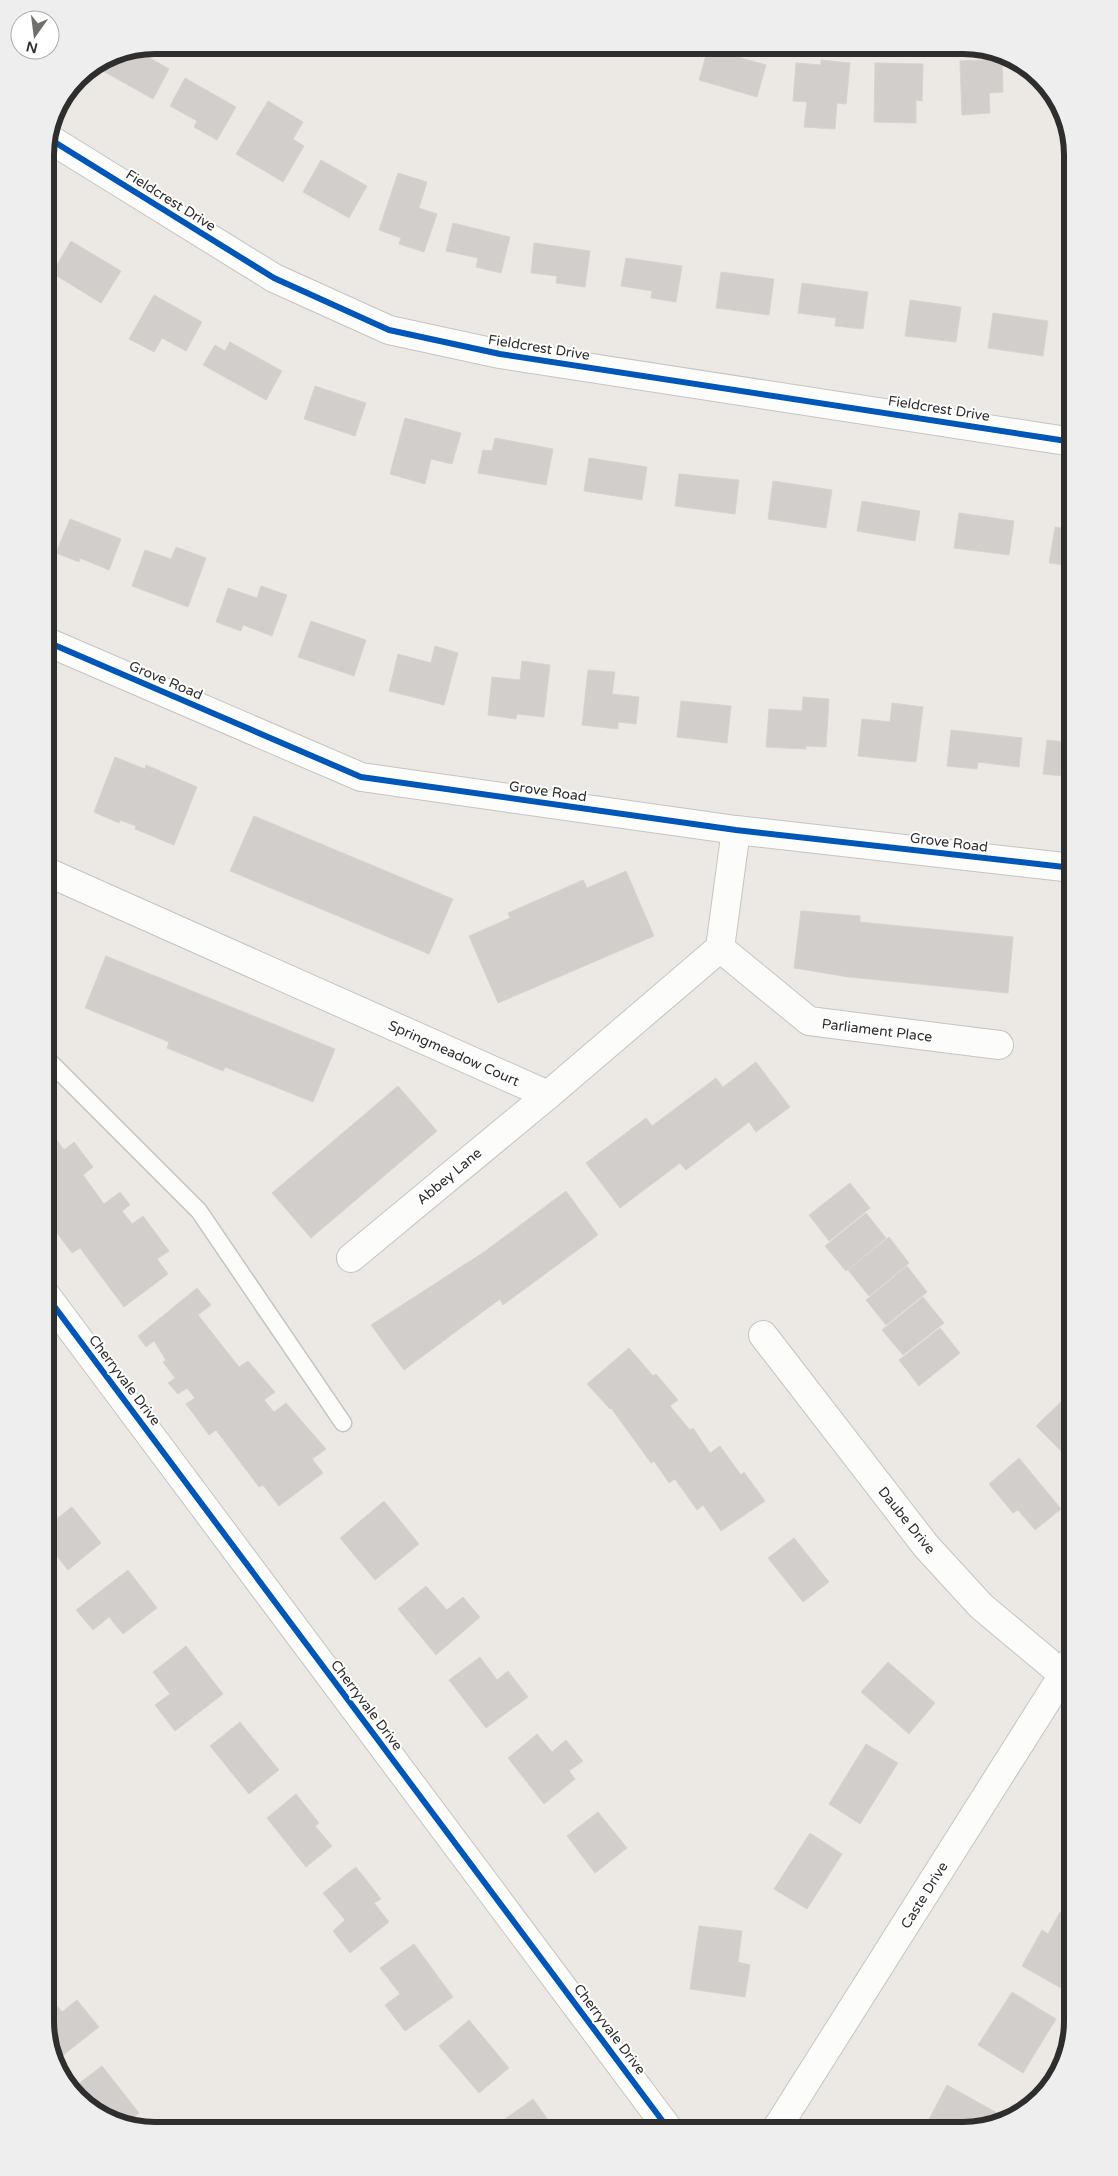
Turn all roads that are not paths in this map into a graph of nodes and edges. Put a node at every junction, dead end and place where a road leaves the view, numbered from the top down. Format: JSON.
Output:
{"nodes":[{"id":1,"x":55,"y":142,"type":"edge"},
{"id":2,"x":1064,"y":441,"type":"edge"},
{"id":3,"x":54,"y":645,"type":"edge"},
{"id":4,"x":736,"y":830,"type":"junction"},
{"id":5,"x":1064,"y":867,"type":"edge"},
{"id":6,"x":54,"y":875,"type":"edge"},
{"id":7,"x":720,"y":948,"type":"junction"},
{"id":8,"x":999,"y":1045,"type":"dead end"},
{"id":9,"x":54,"y":1066,"type":"edge"},
{"id":10,"x":548,"y":1095,"type":"junction"},
{"id":11,"x":351,"y":1258,"type":"dead end"},
{"id":12,"x":54,"y":1306,"type":"edge"},
{"id":13,"x":763,"y":1335,"type":"dead end"},
{"id":14,"x":343,"y":1423,"type":"dead end"},
{"id":15,"x":1064,"y":1668,"type":"edge"},
{"id":16,"x":1064,"y":1681,"type":"edge"},
{"id":17,"x":663,"y":2122,"type":"edge"},
{"id":18,"x":781,"y":2122,"type":"edge"}],
"edges":[{"from":1,"to":2,"type":"street","name":"Fieldcrest Drive"},
{"from":3,"to":4,"type":"street","name":"Grove Road"},
{"from":4,"to":5,"type":"street","name":"Grove Road"},
{"from":4,"to":7,"type":"street"},
{"from":6,"to":10,"type":"street","name":"Springmeadow Court"},
{"from":7,"to":8,"type":"street","name":"Parliament Place"},
{"from":7,"to":10,"type":"street"},
{"from":9,"to":14,"type":"lane"},
{"from":10,"to":11,"type":"street","name":"Abbey Lane"},
{"from":12,"to":17,"type":"street","name":"Cherryvale Drive"},
{"from":13,"to":15,"type":"street","name":"Daube Drive"},
{"from":16,"to":18,"type":"street","name":"Caste Drive"}]}
